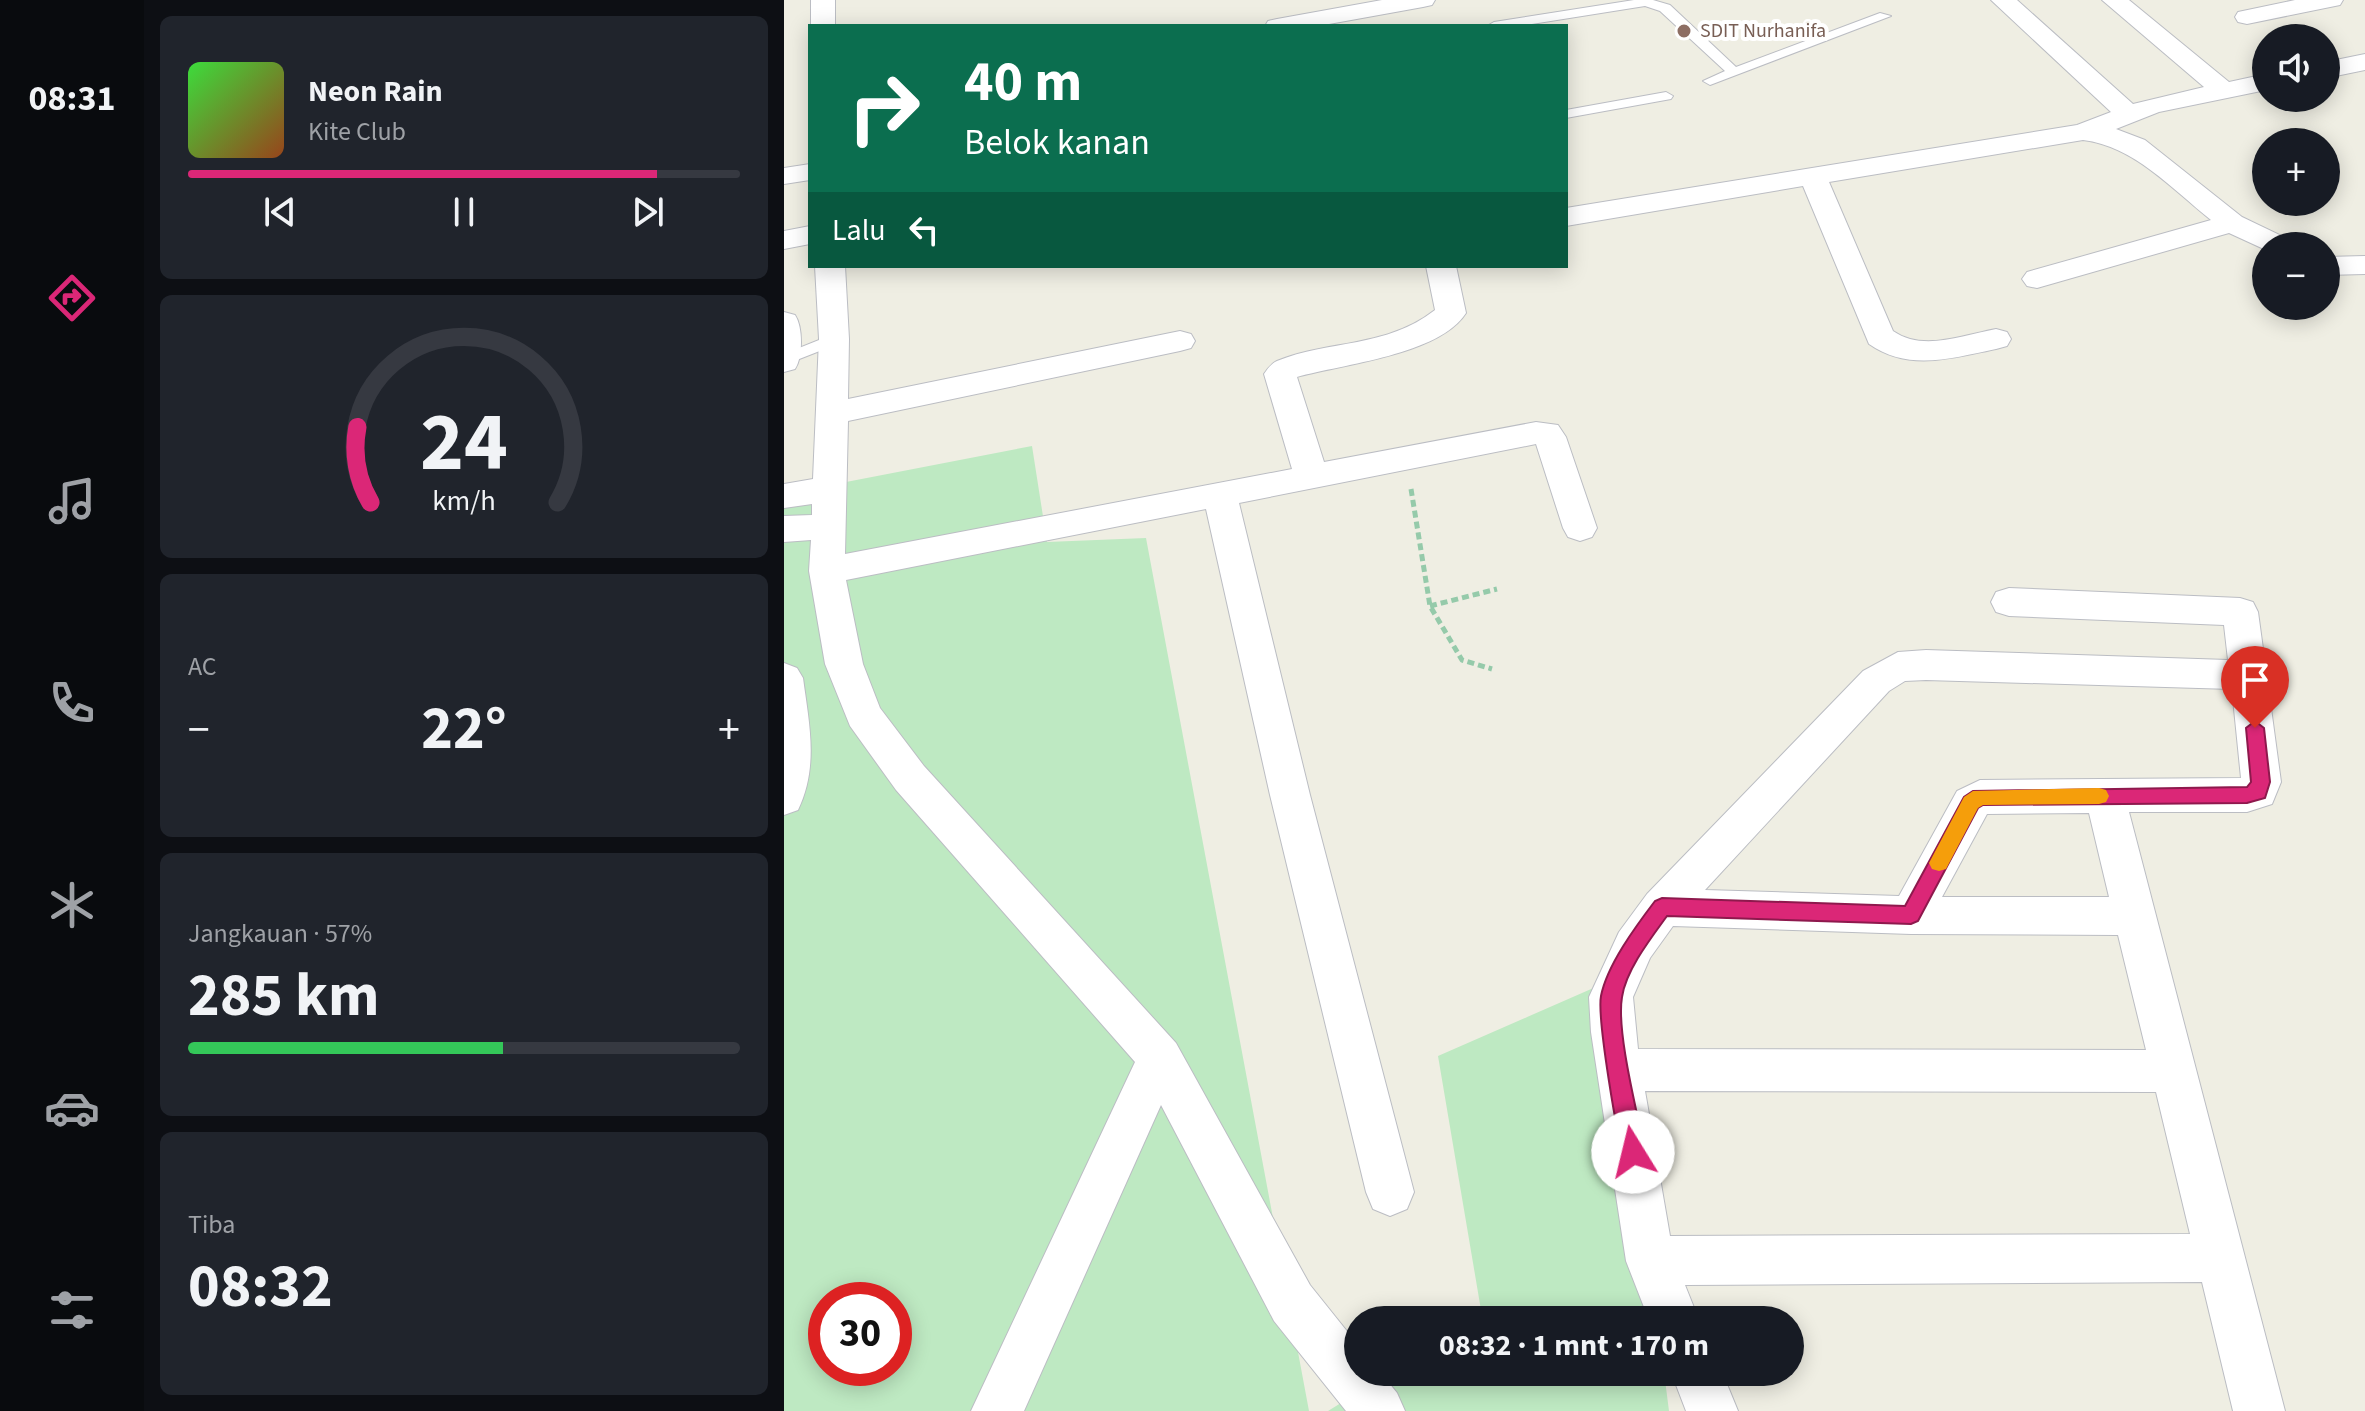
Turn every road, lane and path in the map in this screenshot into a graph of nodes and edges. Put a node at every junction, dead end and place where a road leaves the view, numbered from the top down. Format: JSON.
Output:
{"nodes":[{"id":1,"x":823,"y":0,"type":"edge"},
{"id":2,"x":1423,"y":0,"type":"edge"},
{"id":3,"x":2003,"y":0,"type":"edge"},
{"id":4,"x":2114,"y":0,"type":"edge"},
{"id":5,"x":2223,"y":0,"type":"edge"},
{"id":6,"x":2331,"y":0,"type":"edge"},
{"id":7,"x":1885,"y":16,"type":"dead end"},
{"id":8,"x":2247,"y":17,"type":"junction"},
{"id":9,"x":823,"y":24,"type":"edge"},
{"id":10,"x":1288,"y":24,"type":"edge"},
{"id":11,"x":1507,"y":24,"type":"edge"},
{"id":12,"x":2256,"y":24,"type":"edge"},
{"id":13,"x":2365,"y":62,"type":"edge"},
{"id":14,"x":2340,"y":67,"type":"edge"},
{"id":15,"x":1734,"y":72,"type":"junction"},
{"id":16,"x":1710,"y":81,"type":"dead end"},
{"id":17,"x":2252,"y":85,"type":"edge"},
{"id":18,"x":2224,"y":91,"type":"junction"},
{"id":19,"x":1666,"y":96,"type":"dead end"},
{"id":20,"x":2127,"y":113,"type":"junction"},
{"id":21,"x":1568,"y":114,"type":"edge"},
{"id":22,"x":2083,"y":132,"type":"junction"},
{"id":23,"x":808,"y":172,"type":"edge"},
{"id":24,"x":784,"y":176,"type":"edge"},
{"id":25,"x":1813,"y":178,"type":"junction"},
{"id":26,"x":1568,"y":217,"type":"edge"},
{"id":27,"x":2232,"y":223,"type":"junction"},
{"id":28,"x":2252,"y":233,"type":"edge"},
{"id":29,"x":808,"y":235,"type":"edge"},
{"id":30,"x":784,"y":240,"type":"edge"},
{"id":31,"x":2365,"y":265,"type":"edge"},
{"id":32,"x":2340,"y":266,"type":"edge"},
{"id":33,"x":830,"y":268,"type":"edge"},
{"id":34,"x":1442,"y":268,"type":"edge"},
{"id":35,"x":2037,"y":279,"type":"dead end"},
{"id":36,"x":784,"y":322,"type":"edge"},
{"id":37,"x":834,"y":339,"type":"junction"},
{"id":38,"x":1996,"y":339,"type":"dead end"},
{"id":39,"x":1180,"y":341,"type":"dead end"},
{"id":40,"x":785,"y":361,"type":"edge"},
{"id":41,"x":831,"y":414,"type":"junction"},
{"id":42,"x":1408,"y":460,"type":"junction"},
{"id":43,"x":1312,"y":478,"type":"junction"},
{"id":44,"x":829,"y":489,"type":"junction"},
{"id":45,"x":784,"y":496,"type":"edge"},
{"id":46,"x":1220,"y":496,"type":"junction"},
{"id":47,"x":829,"y":526,"type":"junction"},
{"id":48,"x":1580,"y":528,"type":"dead end"},
{"id":49,"x":784,"y":529,"type":"edge"},
{"id":50,"x":827,"y":571,"type":"junction"},
{"id":51,"x":1497,"y":589,"type":"dead end"},
{"id":52,"x":2009,"y":602,"type":"dead end"},
{"id":53,"x":1430,"y":606,"type":"junction"},
{"id":54,"x":1492,"y":669,"type":"dead end"},
{"id":55,"x":2249,"y":675,"type":"junction"},
{"id":56,"x":784,"y":678,"type":"edge"},
{"id":57,"x":2105,"y":796,"type":"junction"},
{"id":58,"x":784,"y":798,"type":"edge"},
{"id":59,"x":1662,"y":907,"type":"junction"},
{"id":60,"x":1911,"y":915,"type":"junction"},
{"id":61,"x":2134,"y":916,"type":"junction"},
{"id":62,"x":1160,"y":1058,"type":"junction"},
{"id":63,"x":1621,"y":1070,"type":"junction"},
{"id":64,"x":2172,"y":1071,"type":"junction"},
{"id":65,"x":1390,"y":1192,"type":"dead end"},
{"id":66,"x":2221,"y":1258,"type":"junction"},
{"id":67,"x":1650,"y":1261,"type":"junction"},
{"id":68,"x":1668,"y":1306,"type":"edge"},
{"id":69,"x":1702,"y":1386,"type":"edge"},
{"id":70,"x":997,"y":1411,"type":"edge"},
{"id":71,"x":1379,"y":1411,"type":"edge"},
{"id":72,"x":1712,"y":1411,"type":"edge"},
{"id":73,"x":2259,"y":1411,"type":"edge"}],
"edges":[{"from":1,"to":9,"type":"street"},
{"from":2,"to":10,"type":"street"},
{"from":3,"to":20,"type":"street"},
{"from":4,"to":18,"type":"street"},
{"from":5,"to":8,"type":"street"},
{"from":6,"to":8,"type":"street"},
{"from":7,"to":15,"type":"lane"},
{"from":8,"to":12,"type":"street"},
{"from":11,"to":15,"type":"lane"},
{"from":13,"to":14,"type":"street"},
{"from":15,"to":16,"type":"lane"},
{"from":17,"to":18,"type":"street"},
{"from":18,"to":20,"type":"street"},
{"from":19,"to":21,"type":"lane"},
{"from":20,"to":22,"type":"street"},
{"from":22,"to":25,"type":"street"},
{"from":22,"to":27,"type":"street"},
{"from":23,"to":24,"type":"street"},
{"from":25,"to":26,"type":"street"},
{"from":25,"to":38,"type":"street"},
{"from":27,"to":28,"type":"street"},
{"from":27,"to":35,"type":"street"},
{"from":29,"to":30,"type":"street"},
{"from":31,"to":32,"type":"street"},
{"from":33,"to":37,"type":"street"},
{"from":34,"to":43,"type":"street"},
{"from":36,"to":40,"type":"street"},
{"from":37,"to":40,"type":"lane"},
{"from":37,"to":41,"type":"street"},
{"from":39,"to":41,"type":"street"},
{"from":41,"to":44,"type":"street"},
{"from":42,"to":43,"type":"street"},
{"from":42,"to":48,"type":"street"},
{"from":42,"to":53,"type":"path"},
{"from":43,"to":46,"type":"street"},
{"from":44,"to":45,"type":"street"},
{"from":44,"to":47,"type":"street"},
{"from":46,"to":50,"type":"street"},
{"from":46,"to":65,"type":"street"},
{"from":47,"to":49,"type":"street"},
{"from":47,"to":50,"type":"street"},
{"from":50,"to":62,"type":"street"},
{"from":51,"to":53,"type":"path"},
{"from":52,"to":55,"type":"street"},
{"from":53,"to":54,"type":"path"},
{"from":55,"to":57,"type":"street"},
{"from":55,"to":59,"type":"street"},
{"from":56,"to":58,"type":"street"},
{"from":57,"to":60,"type":"street"},
{"from":57,"to":61,"type":"street"},
{"from":59,"to":60,"type":"street"},
{"from":59,"to":63,"type":"street"},
{"from":60,"to":61,"type":"street"},
{"from":61,"to":64,"type":"street"},
{"from":62,"to":70,"type":"street"},
{"from":62,"to":71,"type":"street"},
{"from":63,"to":64,"type":"street"},
{"from":63,"to":67,"type":"street"},
{"from":64,"to":66,"type":"street"},
{"from":66,"to":67,"type":"street"},
{"from":66,"to":73,"type":"street"},
{"from":67,"to":68,"type":"street"},
{"from":69,"to":72,"type":"street"}]}
